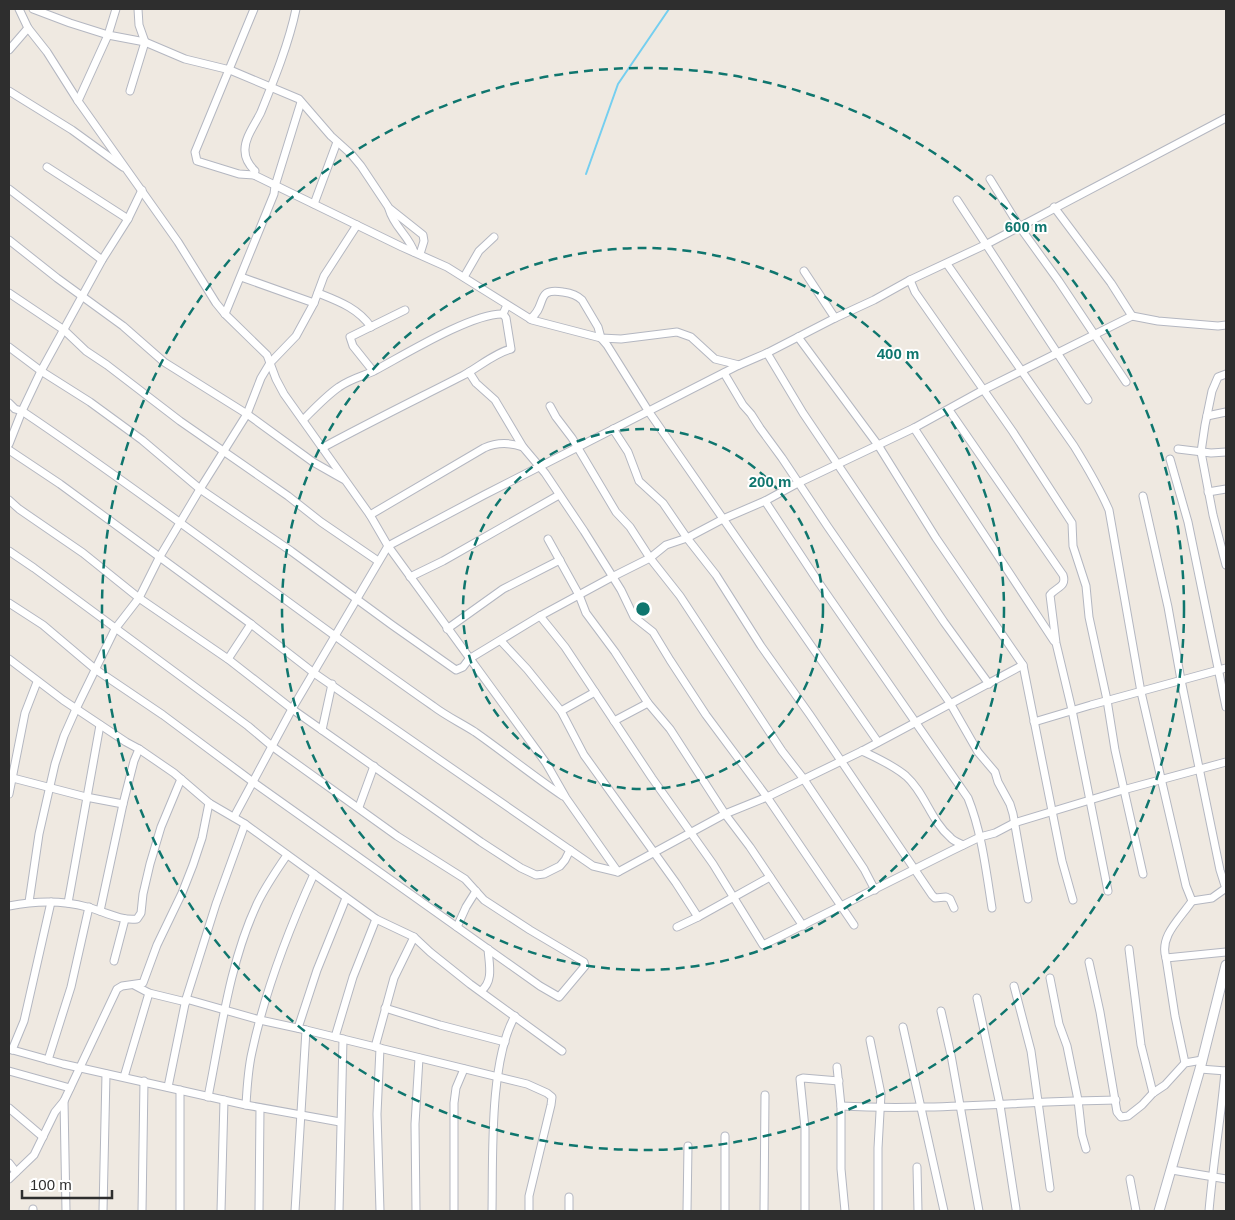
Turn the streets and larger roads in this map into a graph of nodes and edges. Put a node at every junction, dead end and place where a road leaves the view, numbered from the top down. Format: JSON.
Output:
{"nodes":[{"id":1,"x":19,"y":9,"type":"edge"},
{"id":2,"x":28,"y":9,"type":"edge"},
{"id":3,"x":33,"y":9,"type":"edge"},
{"id":4,"x":116,"y":9,"type":"edge"},
{"id":5,"x":138,"y":9,"type":"edge"},
{"id":6,"x":254,"y":9,"type":"edge"},
{"id":7,"x":296,"y":9,"type":"edge"},
{"id":8,"x":22,"y":17,"type":"junction"},
{"id":9,"x":28,"y":28,"type":"junction"},
{"id":10,"x":108,"y":35,"type":"junction"},
{"id":11,"x":144,"y":42,"type":"junction"},
{"id":12,"x":9,"y":50,"type":"edge"},
{"id":13,"x":230,"y":70,"type":"junction"},
{"id":14,"x":270,"y":86,"type":"junction"},
{"id":15,"x":9,"y":91,"type":"edge"},
{"id":16,"x":130,"y":91,"type":"dead end"},
{"id":17,"x":78,"y":101,"type":"junction"},
{"id":18,"x":301,"y":102,"type":"junction"},
{"id":19,"x":1226,"y":118,"type":"edge"},
{"id":20,"x":336,"y":142,"type":"junction"},
{"id":21,"x":47,"y":167,"type":"dead end"},
{"id":22,"x":128,"y":171,"type":"junction"},
{"id":23,"x":254,"y":176,"type":"junction"},
{"id":24,"x":990,"y":179,"type":"dead end"},
{"id":25,"x":275,"y":186,"type":"junction"},
{"id":26,"x":9,"y":189,"type":"edge"},
{"id":27,"x":142,"y":190,"type":"junction"},
{"id":28,"x":957,"y":200,"type":"dead end"},
{"id":29,"x":314,"y":204,"type":"junction"},
{"id":30,"x":1054,"y":207,"type":"junction"},
{"id":31,"x":389,"y":208,"type":"junction"},
{"id":32,"x":128,"y":219,"type":"junction"},
{"id":33,"x":357,"y":225,"type":"junction"},
{"id":34,"x":1019,"y":226,"type":"junction"},
{"id":35,"x":494,"y":237,"type":"dead end"},
{"id":36,"x":9,"y":240,"type":"edge"},
{"id":37,"x":987,"y":244,"type":"junction"},
{"id":38,"x":417,"y":253,"type":"junction"},
{"id":39,"x":102,"y":260,"type":"junction"},
{"id":40,"x":947,"y":264,"type":"junction"},
{"id":41,"x":804,"y":271,"type":"dead end"},
{"id":42,"x":241,"y":277,"type":"junction"},
{"id":43,"x":464,"y":277,"type":"junction"},
{"id":44,"x":910,"y":280,"type":"junction"},
{"id":45,"x":318,"y":292,"type":"junction"},
{"id":46,"x":9,"y":294,"type":"edge"},
{"id":47,"x":82,"y":296,"type":"junction"},
{"id":48,"x":314,"y":304,"type":"junction"},
{"id":49,"x":507,"y":305,"type":"junction"},
{"id":50,"x":405,"y":310,"type":"dead end"},
{"id":51,"x":225,"y":314,"type":"junction"},
{"id":52,"x":503,"y":314,"type":"junction"},
{"id":53,"x":1132,"y":316,"type":"junction"},
{"id":54,"x":835,"y":318,"type":"junction"},
{"id":55,"x":530,"y":319,"type":"junction"},
{"id":56,"x":1226,"y":325,"type":"edge"},
{"id":57,"x":371,"y":327,"type":"junction"},
{"id":58,"x":64,"y":330,"type":"junction"},
{"id":59,"x":1094,"y":336,"type":"junction"},
{"id":60,"x":798,"y":337,"type":"junction"},
{"id":61,"x":601,"y":338,"type":"junction"},
{"id":62,"x":9,"y":347,"type":"edge"},
{"id":63,"x":767,"y":353,"type":"junction"},
{"id":64,"x":1057,"y":354,"type":"junction"},
{"id":65,"x":270,"y":363,"type":"junction"},
{"id":66,"x":738,"y":365,"type":"junction"},
{"id":67,"x":41,"y":371,"type":"junction"},
{"id":68,"x":373,"y":371,"type":"junction"},
{"id":69,"x":1023,"y":371,"type":"junction"},
{"id":70,"x":469,"y":372,"type":"junction"},
{"id":71,"x":724,"y":373,"type":"junction"},
{"id":72,"x":1226,"y":374,"type":"edge"},
{"id":73,"x":1126,"y":382,"type":"dead end"},
{"id":74,"x":983,"y":390,"type":"junction"},
{"id":75,"x":1088,"y":400,"type":"dead end"},
{"id":76,"x":9,"y":402,"type":"edge"},
{"id":77,"x":550,"y":406,"type":"dead end"},
{"id":78,"x":949,"y":410,"type":"junction"},
{"id":79,"x":22,"y":411,"type":"junction"},
{"id":80,"x":649,"y":412,"type":"junction"},
{"id":81,"x":1226,"y":412,"type":"edge"},
{"id":82,"x":247,"y":414,"type":"junction"},
{"id":83,"x":1207,"y":416,"type":"junction"},
{"id":84,"x":302,"y":420,"type":"junction"},
{"id":85,"x":914,"y":428,"type":"junction"},
{"id":86,"x":614,"y":430,"type":"junction"},
{"id":87,"x":9,"y":444,"type":"edge"},
{"id":88,"x":878,"y":445,"type":"junction"},
{"id":89,"x":523,"y":447,"type":"junction"},
{"id":90,"x":322,"y":448,"type":"junction"},
{"id":91,"x":577,"y":448,"type":"junction"},
{"id":92,"x":1178,"y":449,"type":"dead end"},
{"id":93,"x":9,"y":450,"type":"edge"},
{"id":94,"x":224,"y":452,"type":"junction"},
{"id":95,"x":1202,"y":452,"type":"junction"},
{"id":96,"x":1226,"y":452,"type":"edge"},
{"id":97,"x":1170,"y":458,"type":"dead end"},
{"id":98,"x":837,"y":464,"type":"junction"},
{"id":99,"x":540,"y":467,"type":"junction"},
{"id":100,"x":346,"y":480,"type":"junction"},
{"id":101,"x":798,"y":483,"type":"junction"},
{"id":102,"x":200,"y":489,"type":"junction"},
{"id":103,"x":1226,"y":489,"type":"edge"},
{"id":104,"x":1208,"y":492,"type":"junction"},
{"id":105,"x":559,"y":495,"type":"junction"},
{"id":106,"x":1143,"y":496,"type":"dead end"},
{"id":107,"x":9,"y":500,"type":"edge"},
{"id":108,"x":765,"y":501,"type":"junction"},
{"id":109,"x":370,"y":515,"type":"junction"},
{"id":110,"x":723,"y":519,"type":"junction"},
{"id":111,"x":181,"y":523,"type":"junction"},
{"id":112,"x":687,"y":538,"type":"junction"},
{"id":113,"x":548,"y":539,"type":"dead end"},
{"id":114,"x":388,"y":546,"type":"junction"},
{"id":115,"x":9,"y":551,"type":"edge"},
{"id":116,"x":159,"y":558,"type":"junction"},
{"id":117,"x":650,"y":558,"type":"junction"},
{"id":118,"x":560,"y":560,"type":"junction"},
{"id":119,"x":378,"y":561,"type":"junction"},
{"id":120,"x":1226,"y":565,"type":"edge"},
{"id":121,"x":410,"y":577,"type":"junction"},
{"id":122,"x":612,"y":577,"type":"junction"},
{"id":123,"x":579,"y":595,"type":"junction"},
{"id":124,"x":139,"y":598,"type":"junction"},
{"id":125,"x":357,"y":600,"type":"junction"},
{"id":126,"x":9,"y":603,"type":"edge"},
{"id":127,"x":540,"y":616,"type":"junction"},
{"id":128,"x":251,"y":624,"type":"junction"},
{"id":129,"x":115,"y":629,"type":"junction"},
{"id":130,"x":447,"y":629,"type":"junction"},
{"id":131,"x":336,"y":636,"type":"junction"},
{"id":132,"x":501,"y":641,"type":"junction"},
{"id":133,"x":1056,"y":643,"type":"junction"},
{"id":134,"x":228,"y":659,"type":"junction"},
{"id":135,"x":469,"y":659,"type":"junction"},
{"id":136,"x":9,"y":660,"type":"edge"},
{"id":137,"x":1023,"y":665,"type":"junction"},
{"id":138,"x":1226,"y":668,"type":"edge"},
{"id":139,"x":95,"y":669,"type":"junction"},
{"id":140,"x":1218,"y":670,"type":"junction"},
{"id":141,"x":314,"y":673,"type":"junction"},
{"id":142,"x":1181,"y":680,"type":"junction"},
{"id":143,"x":37,"y":682,"type":"junction"},
{"id":144,"x":332,"y":684,"type":"junction"},
{"id":145,"x":989,"y":684,"type":"junction"},
{"id":146,"x":595,"y":692,"type":"junction"},
{"id":147,"x":1141,"y":692,"type":"junction"},
{"id":148,"x":1107,"y":700,"type":"junction"},
{"id":149,"x":648,"y":703,"type":"junction"},
{"id":150,"x":950,"y":703,"type":"junction"},
{"id":151,"x":1226,"y":707,"type":"edge"},
{"id":152,"x":76,"y":709,"type":"junction"},
{"id":153,"x":292,"y":710,"type":"junction"},
{"id":154,"x":1072,"y":710,"type":"junction"},
{"id":155,"x":561,"y":712,"type":"junction"},
{"id":156,"x":614,"y":721,"type":"junction"},
{"id":157,"x":914,"y":722,"type":"junction"},
{"id":158,"x":1034,"y":722,"type":"junction"},
{"id":159,"x":100,"y":725,"type":"junction"},
{"id":160,"x":322,"y":730,"type":"junction"},
{"id":161,"x":878,"y":742,"type":"junction"},
{"id":162,"x":273,"y":746,"type":"junction"},
{"id":163,"x":139,"y":749,"type":"junction"},
{"id":164,"x":862,"y":751,"type":"junction"},
{"id":165,"x":842,"y":761,"type":"junction"},
{"id":166,"x":1226,"y":762,"type":"edge"},
{"id":167,"x":374,"y":766,"type":"junction"},
{"id":168,"x":1199,"y":770,"type":"junction"},
{"id":169,"x":10,"y":778,"type":"edge"},
{"id":170,"x":803,"y":778,"type":"junction"},
{"id":171,"x":181,"y":780,"type":"junction"},
{"id":172,"x":1162,"y":780,"type":"junction"},
{"id":173,"x":253,"y":782,"type":"junction"},
{"id":174,"x":50,"y":787,"type":"junction"},
{"id":175,"x":1123,"y":790,"type":"junction"},
{"id":176,"x":9,"y":794,"type":"edge"},
{"id":177,"x":86,"y":797,"type":"junction"},
{"id":178,"x":767,"y":797,"type":"junction"},
{"id":179,"x":566,"y":798,"type":"junction"},
{"id":180,"x":1090,"y":800,"type":"junction"},
{"id":181,"x":209,"y":803,"type":"junction"},
{"id":182,"x":123,"y":804,"type":"junction"},
{"id":183,"x":358,"y":807,"type":"junction"},
{"id":184,"x":1053,"y":811,"type":"junction"},
{"id":185,"x":725,"y":814,"type":"junction"},
{"id":186,"x":234,"y":816,"type":"junction"},
{"id":187,"x":1014,"y":823,"type":"junction"},
{"id":188,"x":245,"y":824,"type":"junction"},
{"id":189,"x":691,"y":833,"type":"junction"},
{"id":190,"x":980,"y":837,"type":"junction"},
{"id":191,"x":963,"y":845,"type":"junction"},
{"id":192,"x":570,"y":850,"type":"junction"},
{"id":193,"x":653,"y":852,"type":"junction"},
{"id":194,"x":287,"y":855,"type":"junction"},
{"id":195,"x":915,"y":869,"type":"junction"},
{"id":196,"x":618,"y":872,"type":"junction"},
{"id":197,"x":314,"y":874,"type":"junction"},
{"id":198,"x":1143,"y":874,"type":"dead end"},
{"id":199,"x":770,"y":877,"type":"junction"},
{"id":200,"x":1226,"y":889,"type":"edge"},
{"id":201,"x":875,"y":890,"type":"junction"},
{"id":202,"x":476,"y":891,"type":"junction"},
{"id":203,"x":1108,"y":892,"type":"dead end"},
{"id":204,"x":735,"y":897,"type":"junction"},
{"id":205,"x":346,"y":898,"type":"junction"},
{"id":206,"x":1028,"y":899,"type":"dead end"},
{"id":207,"x":1073,"y":900,"type":"dead end"},
{"id":208,"x":1192,"y":901,"type":"junction"},
{"id":209,"x":29,"y":902,"type":"junction"},
{"id":210,"x":51,"y":902,"type":"junction"},
{"id":211,"x":68,"y":902,"type":"junction"},
{"id":212,"x":9,"y":906,"type":"edge"},
{"id":213,"x":842,"y":906,"type":"junction"},
{"id":214,"x":89,"y":907,"type":"junction"},
{"id":215,"x":954,"y":908,"type":"dead end"},
{"id":216,"x":992,"y":908,"type":"dead end"},
{"id":217,"x":100,"y":911,"type":"junction"},
{"id":218,"x":698,"y":917,"type":"junction"},
{"id":219,"x":376,"y":918,"type":"junction"},
{"id":220,"x":125,"y":919,"type":"junction"},
{"id":221,"x":854,"y":925,"type":"dead end"},
{"id":222,"x":803,"y":926,"type":"junction"},
{"id":223,"x":457,"y":927,"type":"junction"},
{"id":224,"x":677,"y":927,"type":"dead end"},
{"id":225,"x":414,"y":937,"type":"junction"},
{"id":226,"x":1129,"y":948,"type":"dead end"},
{"id":227,"x":488,"y":949,"type":"junction"},
{"id":228,"x":1226,"y":952,"type":"edge"},
{"id":229,"x":1166,"y":958,"type":"junction"},
{"id":230,"x":114,"y":961,"type":"dead end"},
{"id":231,"x":1089,"y":962,"type":"dead end"},
{"id":232,"x":1226,"y":965,"type":"edge"},
{"id":233,"x":1050,"y":978,"type":"dead end"},
{"id":234,"x":134,"y":985,"type":"junction"},
{"id":235,"x":1014,"y":986,"type":"dead end"},
{"id":236,"x":481,"y":991,"type":"junction"},
{"id":237,"x":149,"y":993,"type":"junction"},
{"id":238,"x":977,"y":998,"type":"dead end"},
{"id":239,"x":186,"y":1001,"type":"junction"},
{"id":240,"x":385,"y":1008,"type":"junction"},
{"id":241,"x":225,"y":1011,"type":"junction"},
{"id":242,"x":941,"y":1011,"type":"dead end"},
{"id":243,"x":516,"y":1016,"type":"junction"},
{"id":244,"x":260,"y":1020,"type":"junction"},
{"id":245,"x":903,"y":1027,"type":"dead end"},
{"id":246,"x":298,"y":1028,"type":"junction"},
{"id":247,"x":306,"y":1030,"type":"junction"},
{"id":248,"x":335,"y":1037,"type":"junction"},
{"id":249,"x":343,"y":1039,"type":"junction"},
{"id":250,"x":870,"y":1040,"type":"dead end"},
{"id":251,"x":505,"y":1042,"type":"junction"},
{"id":252,"x":378,"y":1047,"type":"junction"},
{"id":253,"x":11,"y":1049,"type":"edge"},
{"id":254,"x":562,"y":1051,"type":"dead end"},
{"id":255,"x":419,"y":1058,"type":"junction"},
{"id":256,"x":48,"y":1060,"type":"junction"},
{"id":257,"x":1185,"y":1063,"type":"junction"},
{"id":258,"x":1201,"y":1065,"type":"junction"},
{"id":259,"x":837,"y":1066,"type":"dead end"},
{"id":260,"x":80,"y":1068,"type":"junction"},
{"id":261,"x":464,"y":1069,"type":"junction"},
{"id":262,"x":9,"y":1071,"type":"edge"},
{"id":263,"x":1226,"y":1071,"type":"edge"},
{"id":264,"x":106,"y":1074,"type":"junction"},
{"id":265,"x":124,"y":1077,"type":"junction"},
{"id":266,"x":498,"y":1077,"type":"junction"},
{"id":267,"x":838,"y":1081,"type":"junction"},
{"id":268,"x":144,"y":1082,"type":"junction"},
{"id":269,"x":168,"y":1087,"type":"junction"},
{"id":270,"x":70,"y":1088,"type":"junction"},
{"id":271,"x":180,"y":1090,"type":"junction"},
{"id":272,"x":1153,"y":1093,"type":"junction"},
{"id":273,"x":765,"y":1095,"type":"dead end"},
{"id":274,"x":208,"y":1097,"type":"junction"},
{"id":275,"x":224,"y":1100,"type":"junction"},
{"id":276,"x":1078,"y":1100,"type":"junction"},
{"id":277,"x":1116,"y":1100,"type":"junction"},
{"id":278,"x":64,"y":1101,"type":"junction"},
{"id":279,"x":1037,"y":1103,"type":"junction"},
{"id":280,"x":246,"y":1105,"type":"junction"},
{"id":281,"x":1000,"y":1105,"type":"junction"},
{"id":282,"x":841,"y":1106,"type":"junction"},
{"id":283,"x":920,"y":1106,"type":"junction"},
{"id":284,"x":960,"y":1106,"type":"junction"},
{"id":285,"x":879,"y":1107,"type":"junction"},
{"id":286,"x":9,"y":1108,"type":"edge"},
{"id":287,"x":260,"y":1108,"type":"junction"},
{"id":288,"x":300,"y":1116,"type":"junction"},
{"id":289,"x":340,"y":1122,"type":"junction"},
{"id":290,"x":725,"y":1136,"type":"dead end"},
{"id":291,"x":44,"y":1137,"type":"junction"},
{"id":292,"x":688,"y":1146,"type":"dead end"},
{"id":293,"x":1086,"y":1149,"type":"dead end"},
{"id":294,"x":9,"y":1163,"type":"edge"},
{"id":295,"x":917,"y":1167,"type":"dead end"},
{"id":296,"x":1172,"y":1170,"type":"junction"},
{"id":297,"x":16,"y":1172,"type":"junction"},
{"id":298,"x":1212,"y":1176,"type":"junction"},
{"id":299,"x":9,"y":1179,"type":"edge"},
{"id":300,"x":1130,"y":1179,"type":"dead end"},
{"id":301,"x":1226,"y":1179,"type":"edge"},
{"id":302,"x":1050,"y":1188,"type":"dead end"},
{"id":303,"x":568,"y":1197,"type":"dead end"},
{"id":304,"x":1016,"y":1209,"type":"dead end"},
{"id":305,"x":763,"y":1210,"type":"edge"},
{"id":306,"x":66,"y":1211,"type":"edge"},
{"id":307,"x":103,"y":1211,"type":"edge"},
{"id":308,"x":142,"y":1211,"type":"edge"},
{"id":309,"x":180,"y":1211,"type":"edge"},
{"id":310,"x":221,"y":1211,"type":"edge"},
{"id":311,"x":259,"y":1211,"type":"edge"},
{"id":312,"x":295,"y":1211,"type":"edge"},
{"id":313,"x":340,"y":1211,"type":"edge"},
{"id":314,"x":380,"y":1211,"type":"edge"},
{"id":315,"x":416,"y":1211,"type":"edge"},
{"id":316,"x":454,"y":1211,"type":"edge"},
{"id":317,"x":492,"y":1211,"type":"edge"},
{"id":318,"x":529,"y":1211,"type":"edge"},
{"id":319,"x":569,"y":1211,"type":"edge"},
{"id":320,"x":687,"y":1211,"type":"edge"},
{"id":321,"x":725,"y":1211,"type":"edge"},
{"id":322,"x":805,"y":1211,"type":"edge"},
{"id":323,"x":845,"y":1211,"type":"edge"},
{"id":324,"x":878,"y":1211,"type":"edge"},
{"id":325,"x":918,"y":1211,"type":"edge"},
{"id":326,"x":944,"y":1211,"type":"edge"},
{"id":327,"x":979,"y":1211,"type":"edge"},
{"id":328,"x":1136,"y":1211,"type":"edge"},
{"id":329,"x":1158,"y":1211,"type":"edge"},
{"id":330,"x":1210,"y":1211,"type":"edge"}],
"edges":[{"from":1,"to":8,"type":"street"},
{"from":2,"to":8,"type":"street"},
{"from":3,"to":10,"type":"street"},
{"from":4,"to":10,"type":"street"},
{"from":5,"to":11,"type":"street"},
{"from":6,"to":13,"type":"street"},
{"from":7,"to":14,"type":"street"},
{"from":8,"to":9,"type":"street"},
{"from":9,"to":12,"type":"street"},
{"from":9,"to":17,"type":"street"},
{"from":10,"to":11,"type":"street"},
{"from":10,"to":17,"type":"street"},
{"from":11,"to":13,"type":"street"},
{"from":11,"to":16,"type":"street"},
{"from":13,"to":14,"type":"street"},
{"from":13,"to":23,"type":"street"},
{"from":14,"to":18,"type":"street"},
{"from":14,"to":23,"type":"street"},
{"from":15,"to":22,"type":"street"},
{"from":17,"to":22,"type":"street"},
{"from":18,"to":20,"type":"street"},
{"from":18,"to":25,"type":"street"},
{"from":19,"to":30,"type":"street"},
{"from":20,"to":29,"type":"street"},
{"from":20,"to":31,"type":"street"},
{"from":21,"to":32,"type":"street"},
{"from":22,"to":27,"type":"street"},
{"from":23,"to":25,"type":"street"},
{"from":24,"to":34,"type":"street"},
{"from":25,"to":29,"type":"street"},
{"from":25,"to":42,"type":"street"},
{"from":26,"to":39,"type":"street"},
{"from":27,"to":32,"type":"street"},
{"from":27,"to":51,"type":"street"},
{"from":28,"to":37,"type":"street"},
{"from":29,"to":33,"type":"street"},
{"from":30,"to":34,"type":"street"},
{"from":30,"to":53,"type":"street"},
{"from":31,"to":38,"type":"street"},
{"from":31,"to":38,"type":"street"},
{"from":32,"to":39,"type":"street"},
{"from":33,"to":38,"type":"street"},
{"from":33,"to":45,"type":"street"},
{"from":34,"to":37,"type":"street"},
{"from":34,"to":59,"type":"street"},
{"from":35,"to":43,"type":"street"},
{"from":36,"to":47,"type":"street"},
{"from":37,"to":40,"type":"street"},
{"from":37,"to":64,"type":"street"},
{"from":38,"to":43,"type":"street"},
{"from":39,"to":47,"type":"street"},
{"from":40,"to":44,"type":"street"},
{"from":40,"to":69,"type":"street"},
{"from":41,"to":54,"type":"street"},
{"from":42,"to":48,"type":"street"},
{"from":42,"to":51,"type":"street"},
{"from":43,"to":49,"type":"street"},
{"from":44,"to":54,"type":"street"},
{"from":44,"to":74,"type":"street"},
{"from":45,"to":48,"type":"street"},
{"from":45,"to":57,"type":"street"},
{"from":46,"to":58,"type":"street"},
{"from":47,"to":58,"type":"street"},
{"from":47,"to":82,"type":"street"},
{"from":48,"to":65,"type":"street"},
{"from":49,"to":52,"type":"street"},
{"from":49,"to":55,"type":"street"},
{"from":50,"to":57,"type":"street"},
{"from":51,"to":65,"type":"street"},
{"from":52,"to":68,"type":"street"},
{"from":52,"to":70,"type":"street"},
{"from":53,"to":56,"type":"street"},
{"from":53,"to":59,"type":"street"},
{"from":54,"to":60,"type":"street"},
{"from":55,"to":61,"type":"street"},
{"from":55,"to":61,"type":"street"},
{"from":57,"to":68,"type":"street"},
{"from":58,"to":67,"type":"street"},
{"from":58,"to":94,"type":"street"},
{"from":59,"to":64,"type":"street"},
{"from":59,"to":73,"type":"street"},
{"from":60,"to":63,"type":"street"},
{"from":60,"to":88,"type":"street"},
{"from":61,"to":66,"type":"street"},
{"from":61,"to":80,"type":"street"},
{"from":62,"to":67,"type":"street"},
{"from":63,"to":66,"type":"street"},
{"from":63,"to":98,"type":"street"},
{"from":64,"to":69,"type":"street"},
{"from":64,"to":75,"type":"street"},
{"from":65,"to":82,"type":"street"},
{"from":65,"to":84,"type":"street"},
{"from":66,"to":71,"type":"street"},
{"from":67,"to":79,"type":"street"},
{"from":67,"to":102,"type":"street"},
{"from":68,"to":84,"type":"street"},
{"from":69,"to":74,"type":"street"},
{"from":69,"to":147,"type":"street"},
{"from":70,"to":89,"type":"street"},
{"from":70,"to":90,"type":"street"},
{"from":71,"to":80,"type":"street"},
{"from":71,"to":101,"type":"street"},
{"from":72,"to":83,"type":"street"},
{"from":74,"to":78,"type":"street"},
{"from":74,"to":148,"type":"street"},
{"from":76,"to":79,"type":"street"},
{"from":77,"to":91,"type":"street"},
{"from":78,"to":85,"type":"street"},
{"from":78,"to":133,"type":"street"},
{"from":79,"to":87,"type":"street"},
{"from":79,"to":111,"type":"street"},
{"from":80,"to":86,"type":"street"},
{"from":80,"to":110,"type":"street"},
{"from":81,"to":83,"type":"street"},
{"from":82,"to":94,"type":"street"},
{"from":82,"to":100,"type":"street"},
{"from":83,"to":95,"type":"street"},
{"from":84,"to":90,"type":"street"},
{"from":85,"to":88,"type":"street"},
{"from":85,"to":133,"type":"street"},
{"from":86,"to":91,"type":"street"},
{"from":86,"to":112,"type":"street"},
{"from":88,"to":98,"type":"street"},
{"from":88,"to":137,"type":"street"},
{"from":89,"to":99,"type":"street"},
{"from":89,"to":109,"type":"street"},
{"from":90,"to":100,"type":"street"},
{"from":91,"to":99,"type":"street"},
{"from":91,"to":117,"type":"street"},
{"from":92,"to":95,"type":"street"},
{"from":93,"to":116,"type":"street"},
{"from":94,"to":102,"type":"street"},
{"from":94,"to":119,"type":"street"},
{"from":95,"to":96,"type":"street"},
{"from":95,"to":104,"type":"street"},
{"from":97,"to":140,"type":"street"},
{"from":98,"to":101,"type":"street"},
{"from":98,"to":145,"type":"street"},
{"from":99,"to":105,"type":"street"},
{"from":99,"to":114,"type":"street"},
{"from":100,"to":109,"type":"street"},
{"from":101,"to":108,"type":"street"},
{"from":101,"to":150,"type":"street"},
{"from":102,"to":111,"type":"street"},
{"from":102,"to":125,"type":"street"},
{"from":103,"to":104,"type":"street"},
{"from":104,"to":120,"type":"street"},
{"from":105,"to":121,"type":"street"},
{"from":105,"to":122,"type":"street"},
{"from":106,"to":142,"type":"street"},
{"from":107,"to":124,"type":"street"},
{"from":108,"to":110,"type":"street"},
{"from":108,"to":157,"type":"street"},
{"from":109,"to":114,"type":"street"},
{"from":110,"to":112,"type":"street"},
{"from":110,"to":161,"type":"street"},
{"from":111,"to":116,"type":"street"},
{"from":111,"to":131,"type":"street"},
{"from":112,"to":117,"type":"street"},
{"from":112,"to":165,"type":"street"},
{"from":113,"to":118,"type":"street"},
{"from":114,"to":119,"type":"street"},
{"from":114,"to":121,"type":"street"},
{"from":115,"to":129,"type":"street"},
{"from":116,"to":124,"type":"street"},
{"from":116,"to":128,"type":"street"},
{"from":117,"to":122,"type":"street"},
{"from":117,"to":170,"type":"street"},
{"from":118,"to":123,"type":"street"},
{"from":118,"to":130,"type":"street"},
{"from":119,"to":125,"type":"street"},
{"from":121,"to":130,"type":"street"},
{"from":122,"to":123,"type":"street"},
{"from":122,"to":178,"type":"street"},
{"from":123,"to":127,"type":"street"},
{"from":123,"to":149,"type":"street"},
{"from":124,"to":129,"type":"street"},
{"from":124,"to":134,"type":"street"},
{"from":125,"to":131,"type":"street"},
{"from":125,"to":135,"type":"street"},
{"from":126,"to":139,"type":"street"},
{"from":127,"to":132,"type":"street"},
{"from":127,"to":146,"type":"street"},
{"from":128,"to":134,"type":"street"},
{"from":128,"to":141,"type":"street"},
{"from":129,"to":139,"type":"street"},
{"from":129,"to":162,"type":"street"},
{"from":130,"to":135,"type":"street"},
{"from":131,"to":141,"type":"street"},
{"from":131,"to":179,"type":"street"},
{"from":132,"to":135,"type":"street"},
{"from":132,"to":155,"type":"street"},
{"from":133,"to":154,"type":"street"},
{"from":134,"to":153,"type":"street"},
{"from":135,"to":179,"type":"street"},
{"from":136,"to":143,"type":"street"},
{"from":137,"to":145,"type":"street"},
{"from":137,"to":158,"type":"street"},
{"from":138,"to":140,"type":"street"},
{"from":139,"to":152,"type":"street"},
{"from":139,"to":173,"type":"street"},
{"from":140,"to":142,"type":"street"},
{"from":140,"to":151,"type":"street"},
{"from":141,"to":144,"type":"street"},
{"from":141,"to":153,"type":"street"},
{"from":142,"to":147,"type":"street"},
{"from":142,"to":168,"type":"street"},
{"from":143,"to":152,"type":"street"},
{"from":143,"to":169,"type":"street"},
{"from":144,"to":160,"type":"street"},
{"from":144,"to":192,"type":"street"},
{"from":145,"to":150,"type":"street"},
{"from":146,"to":155,"type":"street"},
{"from":146,"to":156,"type":"street"},
{"from":147,"to":148,"type":"street"},
{"from":147,"to":172,"type":"street"},
{"from":148,"to":154,"type":"street"},
{"from":148,"to":175,"type":"street"},
{"from":149,"to":156,"type":"street"},
{"from":149,"to":185,"type":"street"},
{"from":150,"to":157,"type":"street"},
{"from":150,"to":187,"type":"street"},
{"from":152,"to":159,"type":"street"},
{"from":152,"to":174,"type":"street"},
{"from":153,"to":160,"type":"street"},
{"from":153,"to":162,"type":"street"},
{"from":154,"to":158,"type":"street"},
{"from":154,"to":180,"type":"street"},
{"from":155,"to":193,"type":"street"},
{"from":156,"to":189,"type":"street"},
{"from":157,"to":161,"type":"street"},
{"from":157,"to":190,"type":"street"},
{"from":158,"to":184,"type":"street"},
{"from":159,"to":163,"type":"street"},
{"from":159,"to":177,"type":"street"},
{"from":160,"to":167,"type":"street"},
{"from":161,"to":164,"type":"street"},
{"from":162,"to":173,"type":"street"},
{"from":162,"to":183,"type":"street"},
{"from":163,"to":171,"type":"street"},
{"from":163,"to":182,"type":"street"},
{"from":164,"to":165,"type":"street"},
{"from":164,"to":191,"type":"street"},
{"from":165,"to":170,"type":"street"},
{"from":165,"to":195,"type":"street"},
{"from":166,"to":168,"type":"street"},
{"from":167,"to":183,"type":"street"},
{"from":167,"to":192,"type":"street"},
{"from":168,"to":172,"type":"street"},
{"from":168,"to":200,"type":"street"},
{"from":169,"to":174,"type":"street"},
{"from":169,"to":176,"type":"street"},
{"from":170,"to":178,"type":"street"},
{"from":170,"to":201,"type":"street"},
{"from":171,"to":181,"type":"street"},
{"from":171,"to":220,"type":"street"},
{"from":172,"to":175,"type":"street"},
{"from":172,"to":208,"type":"street"},
{"from":173,"to":186,"type":"street"},
{"from":173,"to":223,"type":"street"},
{"from":174,"to":177,"type":"street"},
{"from":174,"to":209,"type":"street"},
{"from":175,"to":180,"type":"street"},
{"from":175,"to":198,"type":"street"},
{"from":177,"to":182,"type":"street"},
{"from":177,"to":211,"type":"street"},
{"from":178,"to":185,"type":"street"},
{"from":178,"to":213,"type":"street"},
{"from":179,"to":196,"type":"street"},
{"from":180,"to":184,"type":"street"},
{"from":180,"to":203,"type":"street"},
{"from":181,"to":186,"type":"street"},
{"from":181,"to":234,"type":"street"},
{"from":182,"to":217,"type":"street"},
{"from":183,"to":202,"type":"street"},
{"from":184,"to":187,"type":"street"},
{"from":184,"to":207,"type":"street"},
{"from":185,"to":189,"type":"street"},
{"from":185,"to":199,"type":"street"},
{"from":186,"to":188,"type":"street"},
{"from":187,"to":190,"type":"street"},
{"from":187,"to":206,"type":"street"},
{"from":188,"to":194,"type":"street"},
{"from":188,"to":239,"type":"street"},
{"from":189,"to":193,"type":"street"},
{"from":189,"to":204,"type":"street"},
{"from":190,"to":191,"type":"street"},
{"from":190,"to":216,"type":"street"},
{"from":191,"to":195,"type":"street"},
{"from":192,"to":196,"type":"street"},
{"from":193,"to":196,"type":"street"},
{"from":193,"to":218,"type":"street"},
{"from":194,"to":197,"type":"street"},
{"from":194,"to":241,"type":"street"},
{"from":195,"to":201,"type":"street"},
{"from":195,"to":215,"type":"street"},
{"from":197,"to":205,"type":"street"},
{"from":197,"to":244,"type":"street"},
{"from":199,"to":204,"type":"street"},
{"from":199,"to":222,"type":"street"},
{"from":200,"to":208,"type":"street"},
{"from":201,"to":213,"type":"street"},
{"from":202,"to":223,"type":"street"},
{"from":202,"to":227,"type":"street"},
{"from":204,"to":218,"type":"street"},
{"from":204,"to":222,"type":"street"},
{"from":205,"to":219,"type":"street"},
{"from":205,"to":246,"type":"street"},
{"from":208,"to":229,"type":"street"},
{"from":209,"to":210,"type":"street"},
{"from":209,"to":212,"type":"street"},
{"from":210,"to":211,"type":"street"},
{"from":210,"to":253,"type":"street"},
{"from":211,"to":214,"type":"street"},
{"from":213,"to":221,"type":"street"},
{"from":213,"to":222,"type":"street"},
{"from":214,"to":217,"type":"street"},
{"from":214,"to":256,"type":"street"},
{"from":217,"to":220,"type":"street"},
{"from":218,"to":224,"type":"street"},
{"from":219,"to":225,"type":"street"},
{"from":219,"to":248,"type":"street"},
{"from":220,"to":230,"type":"street"},
{"from":223,"to":227,"type":"street"},
{"from":225,"to":236,"type":"street"},
{"from":225,"to":240,"type":"street"},
{"from":226,"to":272,"type":"street"},
{"from":227,"to":236,"type":"street"},
{"from":228,"to":229,"type":"street"},
{"from":229,"to":257,"type":"street"},
{"from":231,"to":277,"type":"street"},
{"from":232,"to":258,"type":"street"},
{"from":233,"to":276,"type":"street"},
{"from":234,"to":237,"type":"street"},
{"from":234,"to":260,"type":"street"},
{"from":235,"to":279,"type":"street"},
{"from":236,"to":243,"type":"street"},
{"from":237,"to":239,"type":"street"},
{"from":237,"to":265,"type":"street"},
{"from":238,"to":281,"type":"street"},
{"from":239,"to":241,"type":"street"},
{"from":239,"to":269,"type":"street"},
{"from":240,"to":251,"type":"street"},
{"from":240,"to":252,"type":"street"},
{"from":241,"to":244,"type":"street"},
{"from":241,"to":274,"type":"street"},
{"from":242,"to":284,"type":"street"},
{"from":243,"to":251,"type":"street"},
{"from":243,"to":254,"type":"street"},
{"from":244,"to":246,"type":"street"},
{"from":244,"to":280,"type":"street"},
{"from":245,"to":283,"type":"street"},
{"from":246,"to":247,"type":"street"},
{"from":247,"to":248,"type":"street"},
{"from":247,"to":288,"type":"street"},
{"from":248,"to":249,"type":"street"},
{"from":249,"to":252,"type":"street"},
{"from":249,"to":289,"type":"street"},
{"from":250,"to":285,"type":"street"},
{"from":251,"to":266,"type":"street"},
{"from":252,"to":255,"type":"street"},
{"from":252,"to":314,"type":"street"},
{"from":253,"to":256,"type":"street"},
{"from":255,"to":261,"type":"street"},
{"from":255,"to":315,"type":"street"},
{"from":256,"to":260,"type":"street"},
{"from":257,"to":258,"type":"street"},
{"from":257,"to":272,"type":"street"},
{"from":258,"to":263,"type":"street"},
{"from":258,"to":296,"type":"street"},
{"from":259,"to":267,"type":"street"},
{"from":260,"to":264,"type":"street"},
{"from":260,"to":270,"type":"street"},
{"from":261,"to":266,"type":"street"},
{"from":261,"to":316,"type":"street"},
{"from":262,"to":270,"type":"street"},
{"from":263,"to":298,"type":"street"},
{"from":264,"to":265,"type":"street"},
{"from":264,"to":307,"type":"street"},
{"from":265,"to":268,"type":"street"},
{"from":266,"to":317,"type":"street"},
{"from":266,"to":318,"type":"street"},
{"from":267,"to":282,"type":"street"},
{"from":267,"to":322,"type":"street"},
{"from":268,"to":269,"type":"street"},
{"from":268,"to":308,"type":"street"},
{"from":269,"to":271,"type":"street"},
{"from":270,"to":278,"type":"street"},
{"from":271,"to":274,"type":"street"},
{"from":271,"to":309,"type":"street"},
{"from":272,"to":277,"type":"street"},
{"from":273,"to":305,"type":"street"},
{"from":274,"to":275,"type":"street"},
{"from":275,"to":280,"type":"street"},
{"from":275,"to":310,"type":"street"},
{"from":276,"to":277,"type":"street"},
{"from":276,"to":279,"type":"street"},
{"from":276,"to":293,"type":"street"},
{"from":278,"to":291,"type":"street"},
{"from":278,"to":306,"type":"street"},
{"from":279,"to":281,"type":"street"},
{"from":279,"to":302,"type":"street"},
{"from":280,"to":287,"type":"street"},
{"from":281,"to":284,"type":"street"},
{"from":281,"to":304,"type":"street"},
{"from":282,"to":285,"type":"street"},
{"from":282,"to":323,"type":"street"},
{"from":283,"to":284,"type":"street"},
{"from":283,"to":285,"type":"street"},
{"from":283,"to":326,"type":"street"},
{"from":284,"to":327,"type":"street"},
{"from":285,"to":324,"type":"street"},
{"from":286,"to":291,"type":"street"},
{"from":287,"to":288,"type":"street"},
{"from":287,"to":311,"type":"street"},
{"from":288,"to":289,"type":"street"},
{"from":288,"to":312,"type":"street"},
{"from":289,"to":313,"type":"street"},
{"from":290,"to":321,"type":"street"},
{"from":291,"to":297,"type":"street"},
{"from":292,"to":320,"type":"street"},
{"from":294,"to":297,"type":"street"},
{"from":295,"to":325,"type":"street"},
{"from":296,"to":298,"type":"street"},
{"from":296,"to":329,"type":"street"},
{"from":297,"to":299,"type":"street"},
{"from":298,"to":301,"type":"street"},
{"from":298,"to":330,"type":"street"},
{"from":300,"to":328,"type":"street"},
{"from":303,"to":319,"type":"street"}]}
